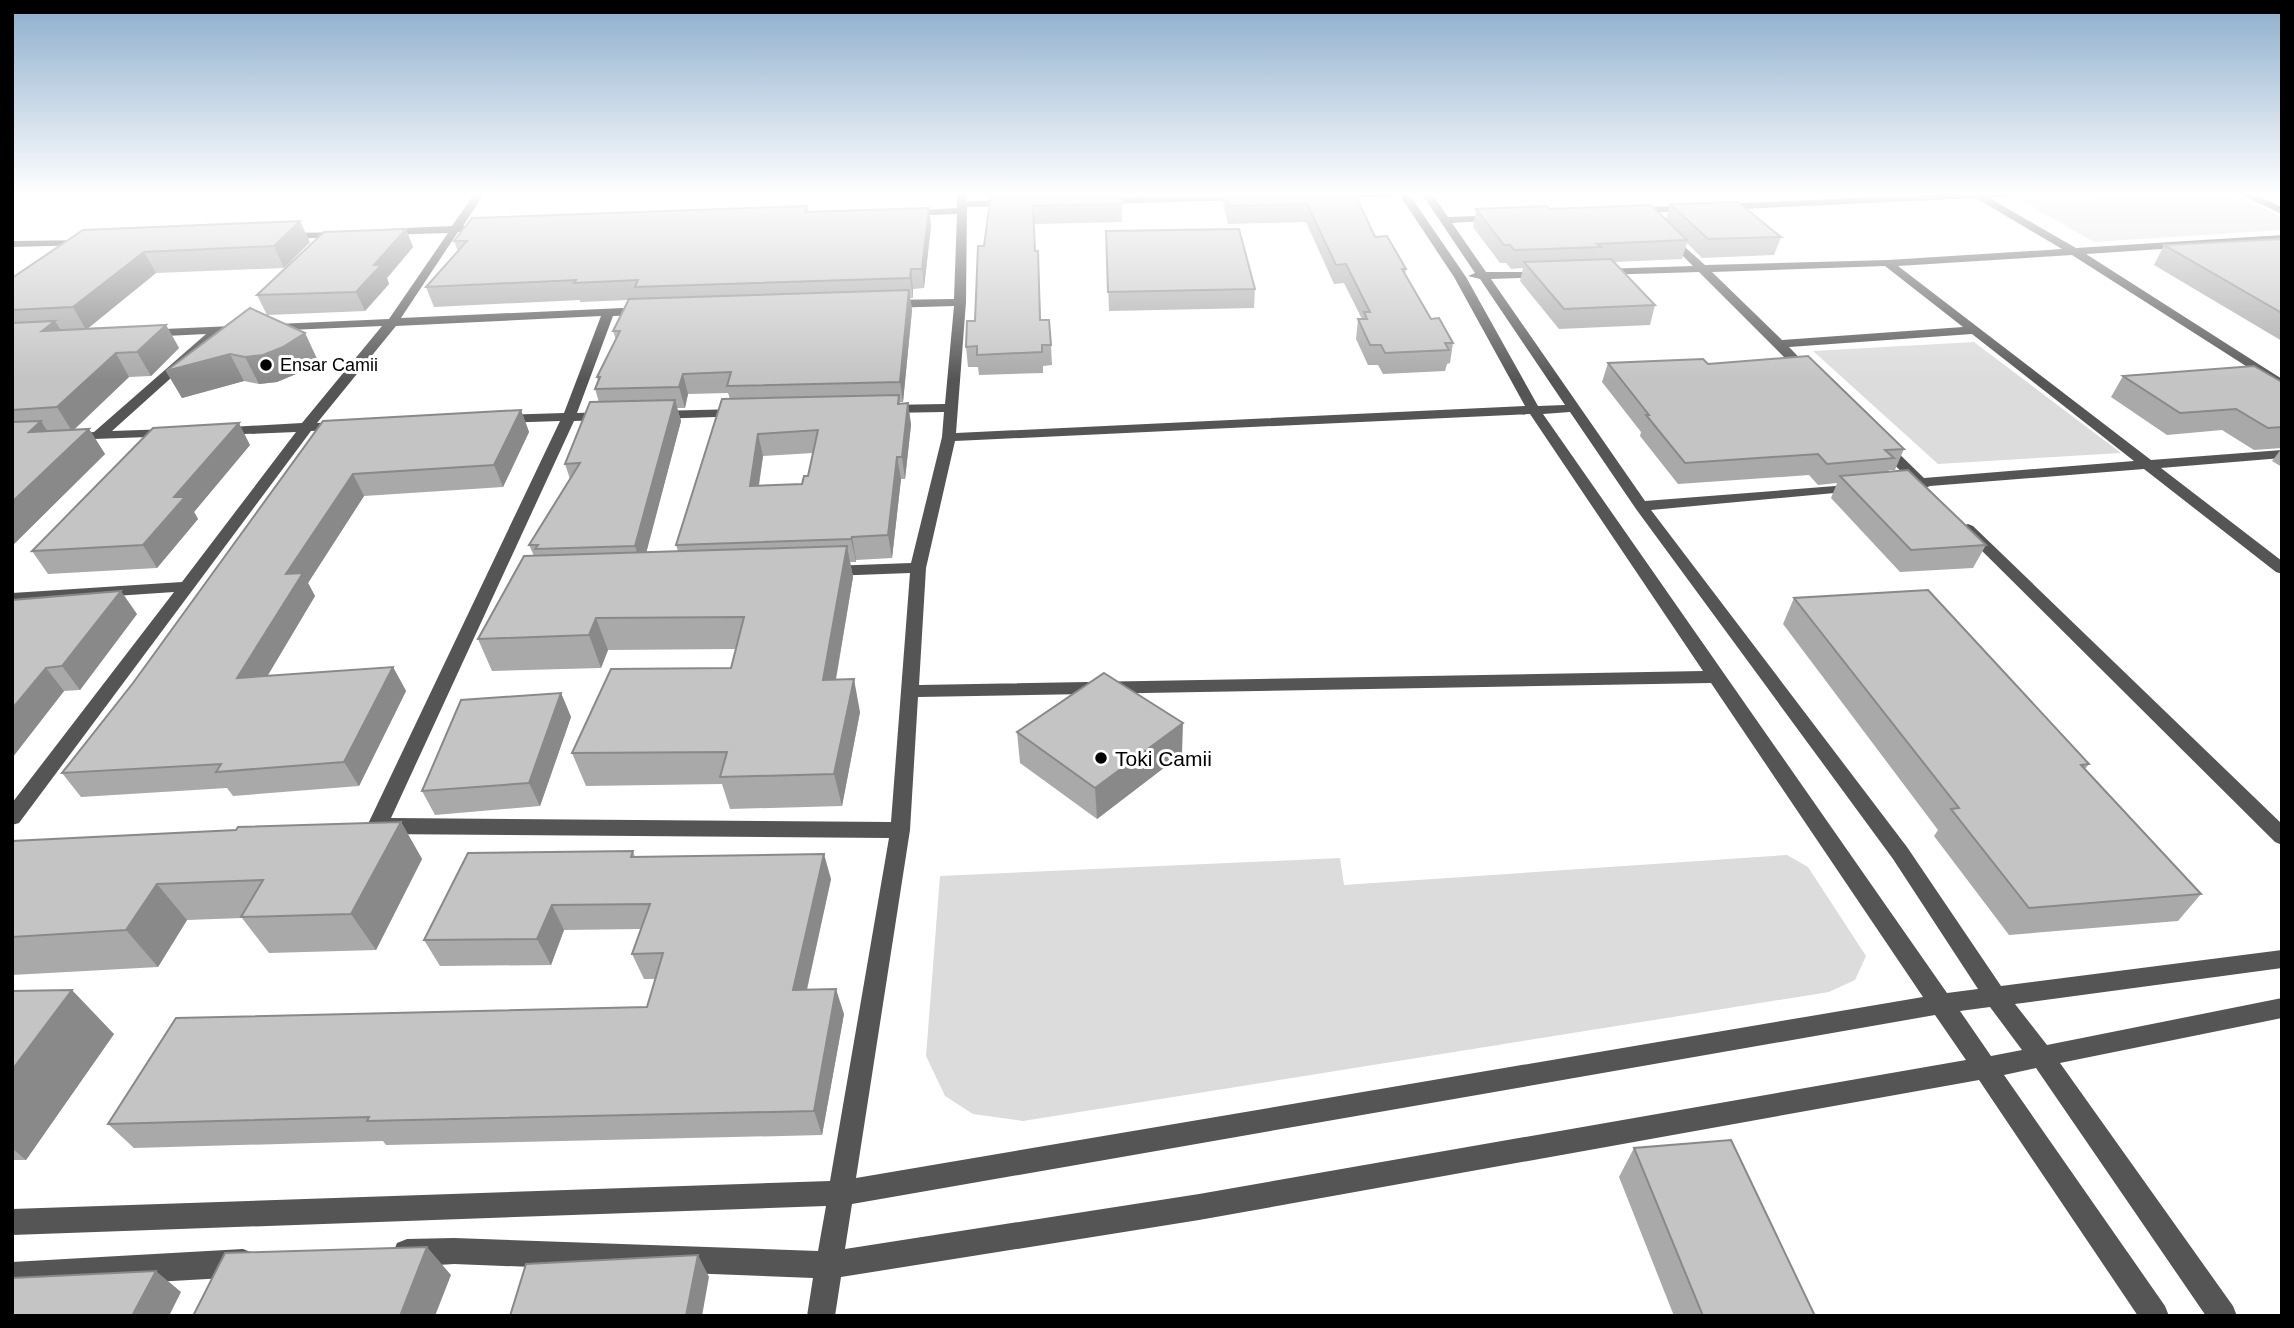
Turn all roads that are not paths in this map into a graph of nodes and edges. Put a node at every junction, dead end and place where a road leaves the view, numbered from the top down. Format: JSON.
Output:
{"nodes":[{"id":1,"x":437,"y":256,"type":"edge"},
{"id":2,"x":960,"y":256,"type":"edge"},
{"id":3,"x":1447,"y":256,"type":"edge"},
{"id":4,"x":1468,"y":256,"type":"edge"},
{"id":5,"x":1688,"y":256,"type":"edge"},
{"id":6,"x":1987,"y":256,"type":"edge"},
{"id":7,"x":2080,"y":256,"type":"edge"},
{"id":8,"x":1888,"y":263,"type":"junction"},
{"id":9,"x":1701,"y":269,"type":"junction"},
{"id":10,"x":1591,"y":272,"type":"edge"},
{"id":11,"x":1550,"y":274,"type":"edge"},
{"id":12,"x":1481,"y":276,"type":"junction"},
{"id":13,"x":1460,"y":277,"type":"junction"},
{"id":14,"x":960,"y":302,"type":"junction"},
{"id":15,"x":867,"y":304,"type":"edge"},
{"id":16,"x":658,"y":311,"type":"edge"},
{"id":17,"x":608,"y":313,"type":"junction"},
{"id":18,"x":393,"y":321,"type":"junction"},
{"id":19,"x":219,"y":329,"type":"junction"},
{"id":20,"x":1975,"y":330,"type":"junction"},
{"id":21,"x":128,"y":334,"type":"edge"},
{"id":22,"x":1778,"y":344,"type":"junction"},
{"id":23,"x":1816,"y":381,"type":"edge"},
{"id":24,"x":2282,"y":385,"type":"edge"},
{"id":25,"x":950,"y":408,"type":"junction"},
{"id":26,"x":1576,"y":408,"type":"junction"},
{"id":27,"x":869,"y":410,"type":"edge"},
{"id":28,"x":1535,"y":411,"type":"junction"},
{"id":29,"x":760,"y":412,"type":"edge"},
{"id":30,"x":569,"y":417,"type":"junction"},
{"id":31,"x":486,"y":420,"type":"edge"},
{"id":32,"x":362,"y":425,"type":"edge"},
{"id":33,"x":306,"y":428,"type":"junction"},
{"id":34,"x":209,"y":432,"type":"edge"},
{"id":35,"x":181,"y":433,"type":"edge"},
{"id":36,"x":98,"y":436,"type":"junction"},
{"id":37,"x":1872,"y":436,"type":"edge"},
{"id":38,"x":949,"y":437,"type":"junction"},
{"id":39,"x":61,"y":438,"type":"edge"},
{"id":40,"x":2282,"y":454,"type":"edge"},
{"id":41,"x":2148,"y":465,"type":"junction"},
{"id":42,"x":1919,"y":482,"type":"junction"},
{"id":43,"x":1939,"y":501,"type":"edge"},
{"id":44,"x":1641,"y":506,"type":"junction"},
{"id":45,"x":1958,"y":520,"type":"edge"},
{"id":46,"x":918,"y":568,"type":"junction"},
{"id":47,"x":2282,"y":569,"type":"edge"},
{"id":48,"x":808,"y":572,"type":"edge"},
{"id":49,"x":189,"y":586,"type":"junction"},
{"id":50,"x":12,"y":598,"type":"edge"},
{"id":51,"x":1719,"y":677,"type":"junction"},
{"id":52,"x":910,"y":691,"type":"junction"},
{"id":53,"x":12,"y":818,"type":"edge"},
{"id":54,"x":900,"y":830,"type":"junction"},
{"id":55,"x":2282,"y":837,"type":"edge"},
{"id":56,"x":2282,"y":959,"type":"edge"},
{"id":57,"x":1996,"y":997,"type":"junction"},
{"id":58,"x":1941,"y":1004,"type":"junction"},
{"id":59,"x":2282,"y":1008,"type":"edge"},
{"id":60,"x":2041,"y":1056,"type":"junction"},
{"id":61,"x":1984,"y":1068,"type":"junction"},
{"id":62,"x":842,"y":1193,"type":"junction"},
{"id":63,"x":12,"y":1222,"type":"edge"},
{"id":64,"x":385,"y":1254,"type":"edge"},
{"id":65,"x":261,"y":1262,"type":"edge"},
{"id":66,"x":830,"y":1265,"type":"junction"},
{"id":67,"x":12,"y":1276,"type":"edge"},
{"id":68,"x":821,"y":1316,"type":"edge"},
{"id":69,"x":2155,"y":1316,"type":"edge"},
{"id":70,"x":2223,"y":1316,"type":"edge"}],
"edges":[{"from":1,"to":18,"type":"street"},
{"from":2,"to":14,"type":"street"},
{"from":3,"to":13,"type":"street"},
{"from":4,"to":12,"type":"street"},
{"from":5,"to":9,"type":"street"},
{"from":6,"to":8,"type":"street"},
{"from":7,"to":24,"type":"street"},
{"from":8,"to":9,"type":"street"},
{"from":8,"to":20,"type":"street"},
{"from":9,"to":10,"type":"street"},
{"from":9,"to":22,"type":"street"},
{"from":11,"to":12,"type":"street"},
{"from":12,"to":13,"type":"street"},
{"from":12,"to":26,"type":"street"},
{"from":13,"to":28,"type":"street"},
{"from":14,"to":15,"type":"street"},
{"from":14,"to":25,"type":"street"},
{"from":16,"to":17,"type":"street"},
{"from":17,"to":18,"type":"street"},
{"from":17,"to":30,"type":"street"},
{"from":18,"to":19,"type":"street"},
{"from":18,"to":33,"type":"street"},
{"from":19,"to":21,"type":"street"},
{"from":19,"to":36,"type":"street"},
{"from":20,"to":22,"type":"street"},
{"from":20,"to":41,"type":"street"},
{"from":22,"to":23,"type":"street"},
{"from":25,"to":27,"type":"street"},
{"from":25,"to":38,"type":"street"},
{"from":26,"to":28,"type":"street"},
{"from":26,"to":44,"type":"street"},
{"from":28,"to":38,"type":"street"},
{"from":28,"to":51,"type":"street"},
{"from":29,"to":30,"type":"street"},
{"from":30,"to":31,"type":"street"},
{"from":30,"to":54,"type":"street"},
{"from":32,"to":33,"type":"street"},
{"from":33,"to":34,"type":"street"},
{"from":33,"to":49,"type":"street"},
{"from":35,"to":36,"type":"street"},
{"from":36,"to":39,"type":"street"},
{"from":37,"to":42,"type":"street"},
{"from":38,"to":46,"type":"street"},
{"from":40,"to":41,"type":"street"},
{"from":41,"to":42,"type":"street"},
{"from":41,"to":47,"type":"street"},
{"from":42,"to":43,"type":"street"},
{"from":42,"to":44,"type":"street"},
{"from":44,"to":57,"type":"street"},
{"from":45,"to":55,"type":"street"},
{"from":46,"to":48,"type":"street"},
{"from":46,"to":52,"type":"street"},
{"from":49,"to":50,"type":"street"},
{"from":49,"to":53,"type":"street"},
{"from":51,"to":52,"type":"street"},
{"from":51,"to":58,"type":"street"},
{"from":52,"to":54,"type":"street"},
{"from":54,"to":62,"type":"street"},
{"from":56,"to":57,"type":"street"},
{"from":57,"to":58,"type":"street"},
{"from":57,"to":60,"type":"street"},
{"from":58,"to":61,"type":"street"},
{"from":58,"to":62,"type":"street"},
{"from":59,"to":60,"type":"street"},
{"from":60,"to":61,"type":"street"},
{"from":60,"to":70,"type":"street"},
{"from":61,"to":66,"type":"street"},
{"from":61,"to":69,"type":"street"},
{"from":62,"to":63,"type":"street"},
{"from":62,"to":66,"type":"street"},
{"from":64,"to":66,"type":"street"},
{"from":65,"to":67,"type":"street"},
{"from":66,"to":68,"type":"street"}]}
